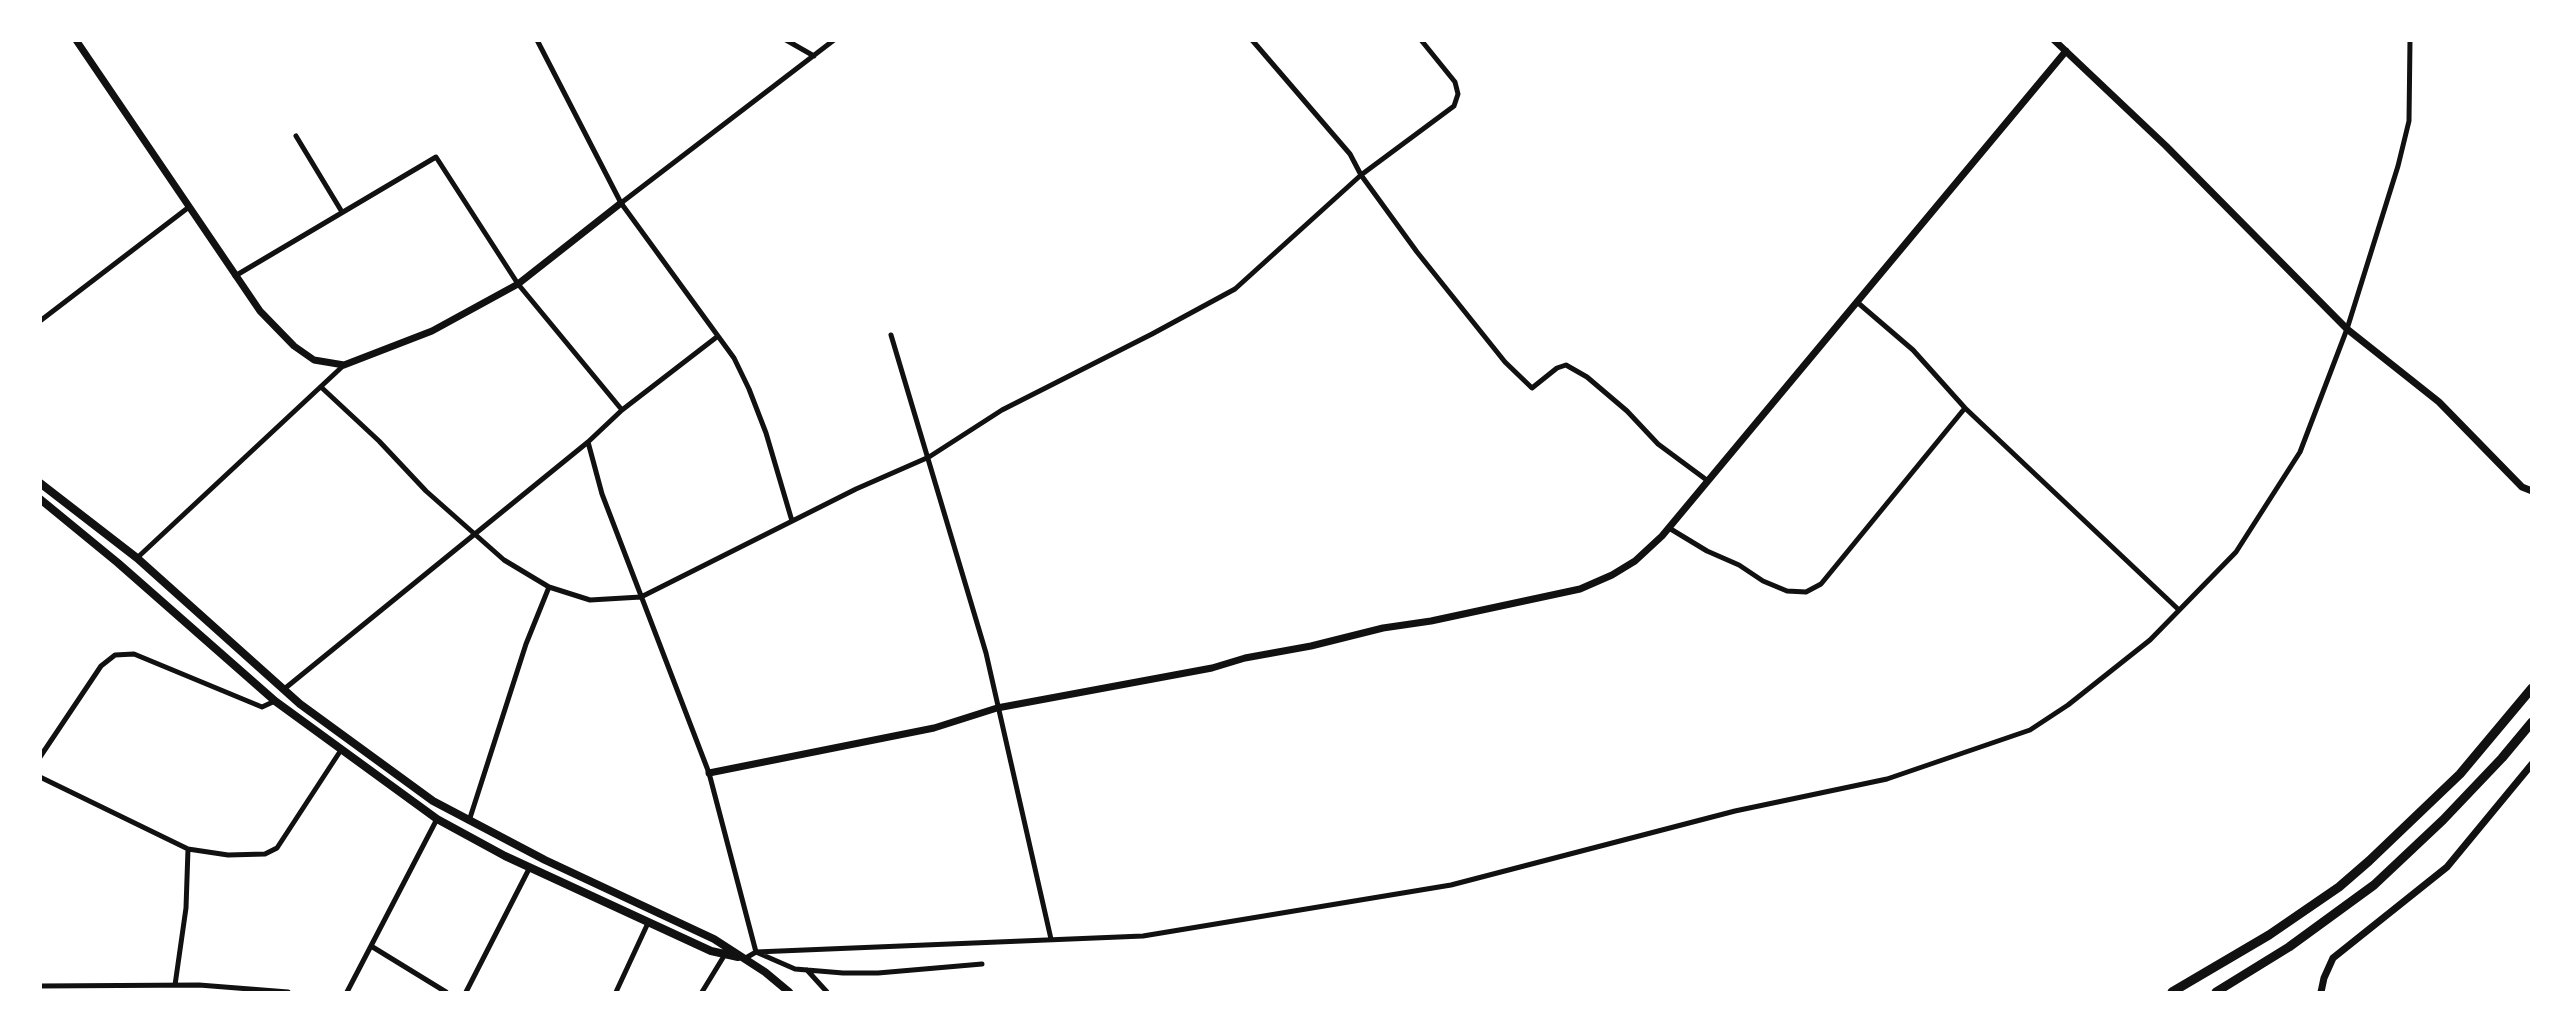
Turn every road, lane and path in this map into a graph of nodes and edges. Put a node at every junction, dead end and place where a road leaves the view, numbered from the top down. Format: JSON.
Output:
{"nodes":[{"id":1,"x":76,"y":40,"type":"edge"},
{"id":2,"x":537,"y":40,"type":"edge"},
{"id":3,"x":786,"y":40,"type":"edge"},
{"id":4,"x":834,"y":40,"type":"edge"},
{"id":5,"x":1252,"y":40,"type":"edge"},
{"id":6,"x":1421,"y":40,"type":"edge"},
{"id":7,"x":2054,"y":40,"type":"edge"},
{"id":8,"x":2410,"y":40,"type":"edge"},
{"id":9,"x":794,"y":42,"type":"edge"},
{"id":10,"x":2066,"y":51,"type":"junction"},
{"id":11,"x":814,"y":56,"type":"junction"},
{"id":12,"x":296,"y":136,"type":"dead end"},
{"id":13,"x":1361,"y":175,"type":"junction"},
{"id":14,"x":621,"y":203,"type":"junction"},
{"id":15,"x":189,"y":207,"type":"junction"},
{"id":16,"x":342,"y":212,"type":"junction"},
{"id":17,"x":235,"y":276,"type":"junction"},
{"id":18,"x":518,"y":284,"type":"junction"},
{"id":19,"x":1857,"y":302,"type":"junction"},
{"id":20,"x":40,"y":321,"type":"edge"},
{"id":21,"x":2347,"y":329,"type":"junction"},
{"id":22,"x":891,"y":335,"type":"dead end"},
{"id":23,"x":718,"y":336,"type":"junction"},
{"id":24,"x":344,"y":365,"type":"junction"},
{"id":25,"x":321,"y":387,"type":"junction"},
{"id":26,"x":1965,"y":408,"type":"junction"},
{"id":27,"x":622,"y":410,"type":"junction"},
{"id":28,"x":588,"y":442,"type":"junction"},
{"id":29,"x":929,"y":457,"type":"junction"},
{"id":30,"x":1708,"y":481,"type":"junction"},
{"id":31,"x":40,"y":483,"type":"edge"},
{"id":32,"x":2532,"y":490,"type":"edge"},
{"id":33,"x":40,"y":499,"type":"edge"},
{"id":34,"x":792,"y":521,"type":"junction"},
{"id":35,"x":1669,"y":528,"type":"junction"},
{"id":36,"x":474,"y":534,"type":"junction"},
{"id":37,"x":137,"y":558,"type":"junction"},
{"id":38,"x":549,"y":587,"type":"junction"},
{"id":39,"x":641,"y":597,"type":"junction"},
{"id":40,"x":2179,"y":610,"type":"junction"},
{"id":41,"x":2532,"y":688,"type":"edge"},
{"id":42,"x":283,"y":690,"type":"junction"},
{"id":43,"x":275,"y":701,"type":"junction"},
{"id":44,"x":997,"y":708,"type":"junction"},
{"id":45,"x":2532,"y":722,"type":"edge"},
{"id":46,"x":340,"y":750,"type":"junction"},
{"id":47,"x":40,"y":757,"type":"edge"},
{"id":48,"x":2532,"y":764,"type":"edge"},
{"id":49,"x":708,"y":772,"type":"junction"},
{"id":50,"x":40,"y":777,"type":"edge"},
{"id":51,"x":437,"y":819,"type":"junction"},
{"id":52,"x":469,"y":821,"type":"junction"},
{"id":53,"x":188,"y":849,"type":"junction"},
{"id":54,"x":530,"y":867,"type":"junction"},
{"id":55,"x":648,"y":922,"type":"junction"},
{"id":56,"x":1051,"y":939,"type":"junction"},
{"id":57,"x":371,"y":946,"type":"junction"},
{"id":58,"x":756,"y":952,"type":"junction"},
{"id":59,"x":724,"y":956,"type":"junction"},
{"id":60,"x":741,"y":958,"type":"junction"},
{"id":61,"x":982,"y":964,"type":"dead end"},
{"id":62,"x":807,"y":970,"type":"junction"},
{"id":63,"x":175,"y":985,"type":"junction"},
{"id":64,"x":40,"y":986,"type":"edge"},
{"id":65,"x":235,"y":990,"type":"edge"},
{"id":66,"x":789,"y":992,"type":"edge"},
{"id":67,"x":288,"y":993,"type":"edge"},
{"id":68,"x":347,"y":993,"type":"edge"},
{"id":69,"x":446,"y":993,"type":"edge"},
{"id":70,"x":466,"y":993,"type":"edge"},
{"id":71,"x":616,"y":993,"type":"edge"},
{"id":72,"x":702,"y":993,"type":"edge"},
{"id":73,"x":827,"y":993,"type":"edge"},
{"id":74,"x":2172,"y":993,"type":"edge"},
{"id":75,"x":2216,"y":993,"type":"edge"},
{"id":76,"x":2321,"y":993,"type":"edge"}],
"edges":[{"from":1,"to":15,"type":"street"},
{"from":2,"to":14,"type":"street"},
{"from":3,"to":9,"type":"street"},
{"from":4,"to":11,"type":"street"},
{"from":5,"to":13,"type":"street"},
{"from":6,"to":13,"type":"street"},
{"from":7,"to":10,"type":"street"},
{"from":8,"to":21,"type":"street"},
{"from":9,"to":11,"type":"street"},
{"from":10,"to":19,"type":"street"},
{"from":10,"to":21,"type":"street"},
{"from":11,"to":14,"type":"street"},
{"from":12,"to":16,"type":"street"},
{"from":13,"to":29,"type":"street"},
{"from":13,"to":30,"type":"street"},
{"from":14,"to":18,"type":"street"},
{"from":14,"to":23,"type":"street"},
{"from":15,"to":17,"type":"street"},
{"from":15,"to":20,"type":"street"},
{"from":16,"to":17,"type":"street"},
{"from":16,"to":18,"type":"street"},
{"from":17,"to":24,"type":"street"},
{"from":18,"to":24,"type":"street"},
{"from":18,"to":27,"type":"street"},
{"from":19,"to":26,"type":"street"},
{"from":19,"to":30,"type":"street"},
{"from":21,"to":32,"type":"street"},
{"from":21,"to":40,"type":"street"},
{"from":22,"to":29,"type":"street"},
{"from":23,"to":27,"type":"street"},
{"from":23,"to":34,"type":"street"},
{"from":24,"to":25,"type":"street"},
{"from":25,"to":36,"type":"street"},
{"from":25,"to":37,"type":"street"},
{"from":26,"to":35,"type":"street"},
{"from":26,"to":40,"type":"street"},
{"from":27,"to":28,"type":"street"},
{"from":28,"to":36,"type":"street"},
{"from":28,"to":39,"type":"street"},
{"from":29,"to":34,"type":"street"},
{"from":29,"to":44,"type":"street"},
{"from":30,"to":35,"type":"street"},
{"from":31,"to":37,"type":"main road"},
{"from":33,"to":43,"type":"main road"},
{"from":34,"to":39,"type":"street"},
{"from":35,"to":44,"type":"street"},
{"from":36,"to":38,"type":"street"},
{"from":36,"to":42,"type":"street"},
{"from":37,"to":42,"type":"main road"},
{"from":38,"to":39,"type":"street"},
{"from":38,"to":52,"type":"street"},
{"from":39,"to":49,"type":"street"},
{"from":40,"to":56,"type":"street"},
{"from":41,"to":74,"type":"highway"},
{"from":42,"to":52,"type":"main road"},
{"from":43,"to":46,"type":"main road"},
{"from":43,"to":47,"type":"street"},
{"from":44,"to":49,"type":"street"},
{"from":44,"to":56,"type":"street"},
{"from":45,"to":75,"type":"highway"},
{"from":46,"to":51,"type":"main road"},
{"from":46,"to":53,"type":"street"},
{"from":48,"to":76,"type":"street"},
{"from":49,"to":58,"type":"street"},
{"from":50,"to":53,"type":"street"},
{"from":51,"to":54,"type":"main road"},
{"from":51,"to":57,"type":"street"},
{"from":52,"to":60,"type":"main road"},
{"from":53,"to":63,"type":"street"},
{"from":54,"to":55,"type":"main road"},
{"from":54,"to":70,"type":"street"},
{"from":55,"to":59,"type":"main road"},
{"from":55,"to":71,"type":"street"},
{"from":56,"to":58,"type":"street"},
{"from":57,"to":68,"type":"street"},
{"from":57,"to":69,"type":"street"},
{"from":58,"to":60,"type":"street"},
{"from":58,"to":62,"type":"street"},
{"from":59,"to":60,"type":"main road"},
{"from":59,"to":72,"type":"street"},
{"from":60,"to":66,"type":"main road"},
{"from":61,"to":62,"type":"street"},
{"from":62,"to":73,"type":"street"},
{"from":63,"to":64,"type":"street"},
{"from":63,"to":65,"type":"street"},
{"from":65,"to":67,"type":"street"}]}
